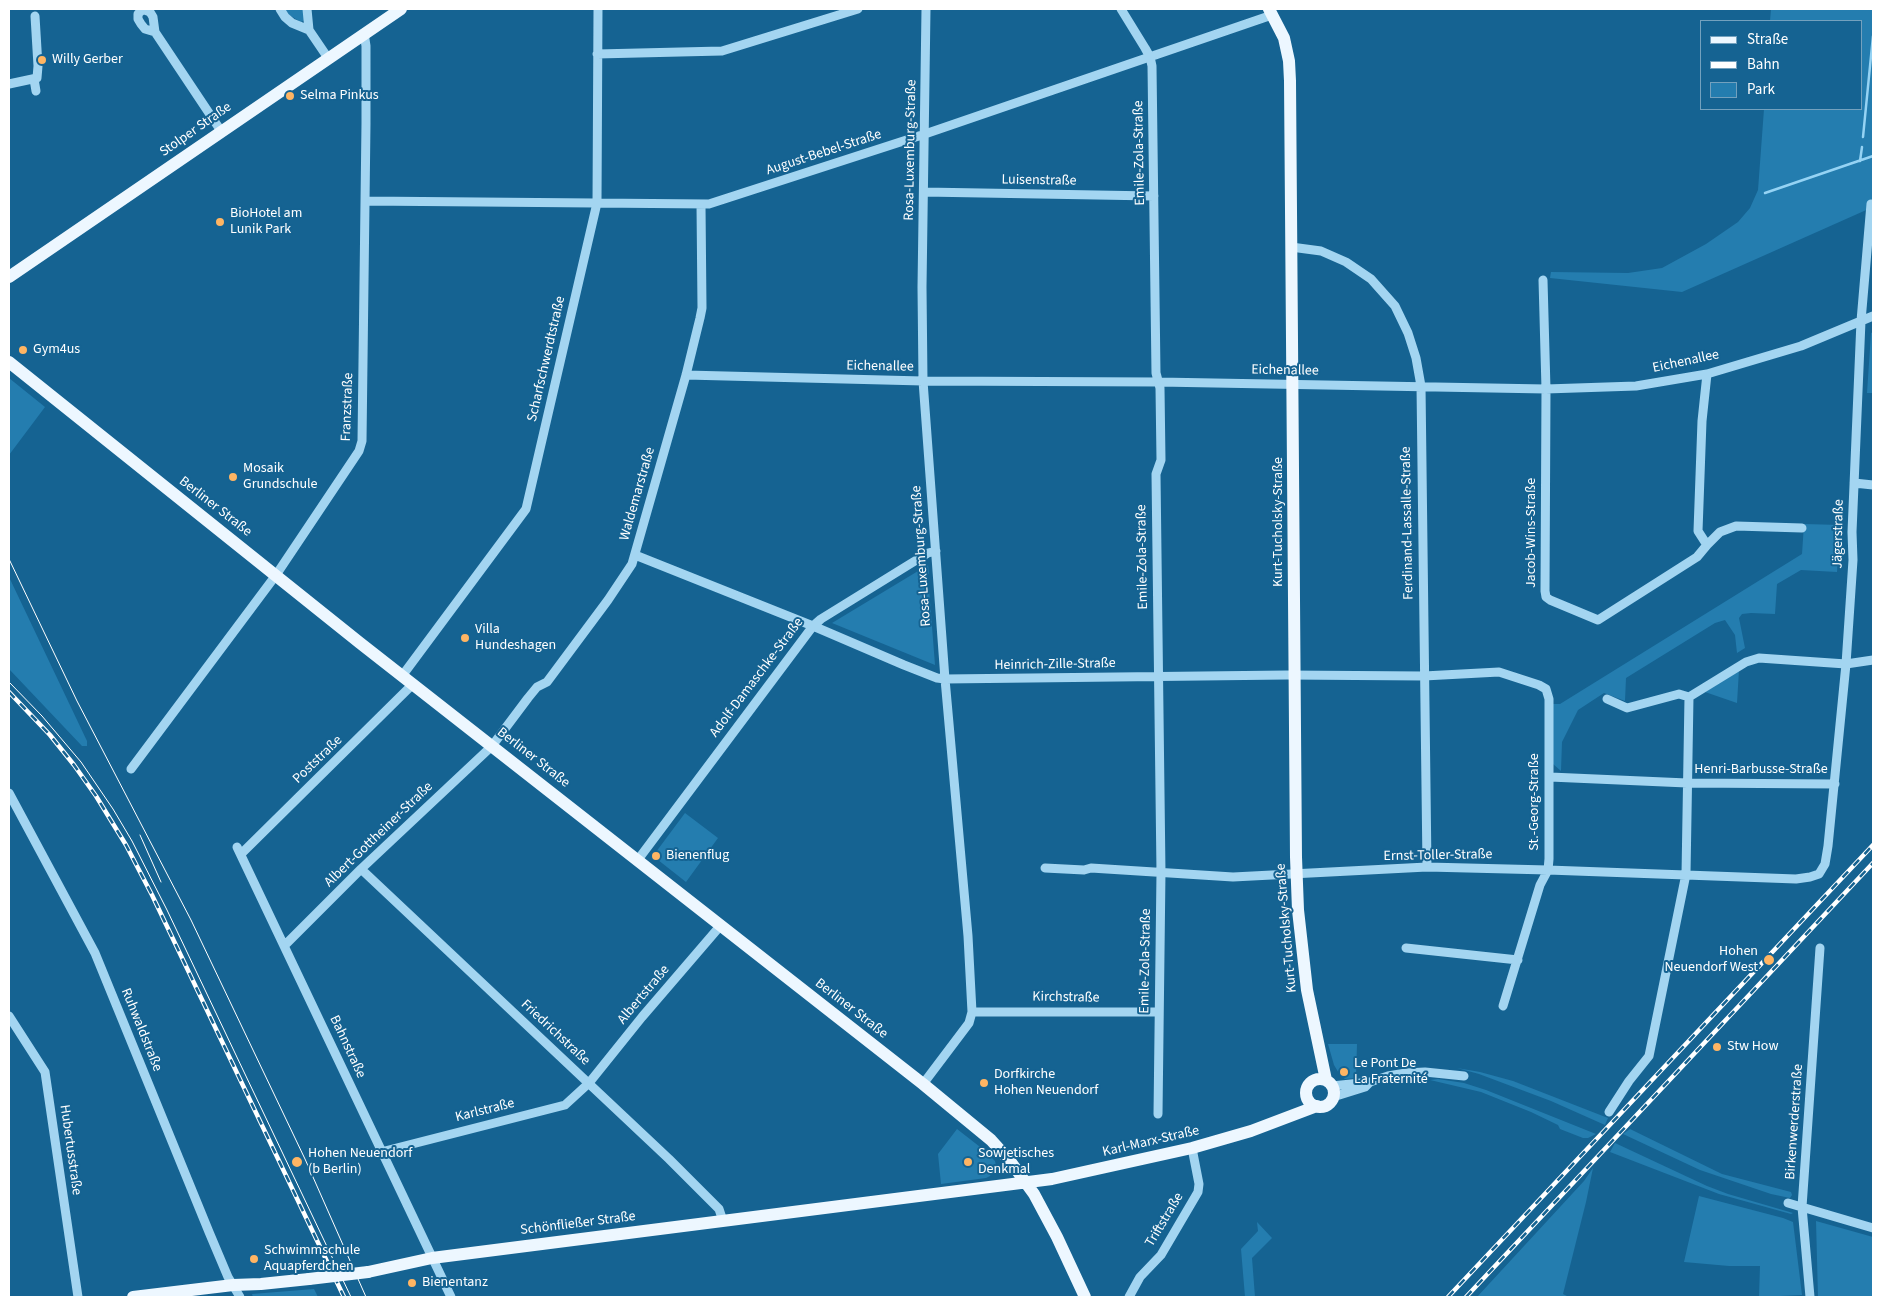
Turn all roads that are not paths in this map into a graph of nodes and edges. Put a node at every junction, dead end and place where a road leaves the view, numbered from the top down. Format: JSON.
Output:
{"nodes":[{"id":1,"x":280,"y":9,"type":"edge"},
{"id":2,"x":307,"y":9,"type":"edge"},
{"id":3,"x":401,"y":9,"type":"edge"},
{"id":4,"x":598,"y":9,"type":"edge"},
{"id":5,"x":858,"y":9,"type":"edge"},
{"id":6,"x":926,"y":9,"type":"edge"},
{"id":7,"x":1121,"y":9,"type":"edge"},
{"id":8,"x":1270,"y":12,"type":"edge"},
{"id":9,"x":35,"y":16,"type":"dead end"},
{"id":10,"x":308,"y":30,"type":"junction"},
{"id":11,"x":155,"y":32,"type":"dead end"},
{"id":12,"x":364,"y":33,"type":"junction"},
{"id":13,"x":597,"y":54,"type":"junction"},
{"id":14,"x":1150,"y":57,"type":"junction"},
{"id":15,"x":328,"y":58,"type":"junction"},
{"id":16,"x":34,"y":79,"type":"junction"},
{"id":17,"x":9,"y":84,"type":"edge"},
{"id":18,"x":36,"y":91,"type":"dead end"},
{"id":19,"x":221,"y":131,"type":"junction"},
{"id":20,"x":925,"y":134,"type":"junction"},
{"id":21,"x":924,"y":192,"type":"junction"},
{"id":22,"x":1154,"y":196,"type":"junction"},
{"id":23,"x":365,"y":201,"type":"junction"},
{"id":24,"x":597,"y":203,"type":"junction"},
{"id":25,"x":1871,"y":204,"type":"dead end"},
{"id":26,"x":701,"y":205,"type":"junction"},
{"id":27,"x":1292,"y":247,"type":"junction"},
{"id":28,"x":9,"y":277,"type":"edge"},
{"id":29,"x":1543,"y":280,"type":"dead end"},
{"id":30,"x":1873,"y":316,"type":"edge"},
{"id":31,"x":1862,"y":321,"type":"junction"},
{"id":32,"x":10,"y":365,"type":"edge"},
{"id":33,"x":1707,"y":374,"type":"junction"},
{"id":34,"x":686,"y":375,"type":"junction"},
{"id":35,"x":923,"y":381,"type":"junction"},
{"id":36,"x":1158,"y":382,"type":"junction"},
{"id":37,"x":1293,"y":385,"type":"junction"},
{"id":38,"x":1421,"y":386,"type":"junction"},
{"id":39,"x":1546,"y":389,"type":"junction"},
{"id":40,"x":1854,"y":483,"type":"junction"},
{"id":41,"x":1873,"y":485,"type":"edge"},
{"id":42,"x":1802,"y":528,"type":"dead end"},
{"id":43,"x":1707,"y":544,"type":"junction"},
{"id":44,"x":936,"y":551,"type":"junction"},
{"id":45,"x":635,"y":555,"type":"junction"},
{"id":46,"x":276,"y":575,"type":"junction"},
{"id":47,"x":813,"y":626,"type":"junction"},
{"id":48,"x":1873,"y":660,"type":"edge"},
{"id":49,"x":1846,"y":664,"type":"junction"},
{"id":50,"x":1499,"y":672,"type":"joint"},
{"id":51,"x":1295,"y":675,"type":"junction"},
{"id":52,"x":402,"y":676,"type":"junction"},
{"id":53,"x":1424,"y":676,"type":"junction"},
{"id":54,"x":1159,"y":677,"type":"junction"},
{"id":55,"x":945,"y":679,"type":"junction"},
{"id":56,"x":413,"y":684,"type":"junction"},
{"id":57,"x":1689,"y":697,"type":"junction"},
{"id":58,"x":1607,"y":699,"type":"dead end"},
{"id":59,"x":492,"y":746,"type":"junction"},
{"id":60,"x":131,"y":769,"type":"dead end"},
{"id":61,"x":1550,"y":778,"type":"junction"},
{"id":62,"x":1687,"y":783,"type":"junction"},
{"id":63,"x":1835,"y":784,"type":"junction"},
{"id":64,"x":9,"y":793,"type":"edge"},
{"id":65,"x":239,"y":851,"type":"joint"},
{"id":66,"x":637,"y":861,"type":"junction"},
{"id":67,"x":1825,"y":864,"type":"joint"},
{"id":68,"x":1427,"y":867,"type":"junction"},
{"id":69,"x":1045,"y":868,"type":"dead end"},
{"id":70,"x":361,"y":869,"type":"junction"},
{"id":71,"x":1548,"y":870,"type":"junction"},
{"id":72,"x":1161,"y":872,"type":"junction"},
{"id":73,"x":1297,"y":874,"type":"junction"},
{"id":74,"x":1686,"y":874,"type":"junction"},
{"id":75,"x":721,"y":926,"type":"junction"},
{"id":76,"x":285,"y":945,"type":"junction"},
{"id":77,"x":1406,"y":948,"type":"dead end"},
{"id":78,"x":1820,"y":948,"type":"dead end"},
{"id":79,"x":1518,"y":960,"type":"junction"},
{"id":80,"x":1503,"y":1006,"type":"dead end"},
{"id":81,"x":972,"y":1012,"type":"junction"},
{"id":82,"x":1159,"y":1012,"type":"junction"},
{"id":83,"x":9,"y":1016,"type":"edge"},
{"id":84,"x":1464,"y":1076,"type":"dead end"},
{"id":85,"x":589,"y":1083,"type":"junction"},
{"id":86,"x":923,"y":1084,"type":"junction"},
{"id":87,"x":1326,"y":1086,"type":"junction"},
{"id":88,"x":1307,"y":1096,"type":"junction"},
{"id":89,"x":1317,"y":1106,"type":"junction"},
{"id":90,"x":1609,"y":1112,"type":"dead end"},
{"id":91,"x":1158,"y":1114,"type":"dead end"},
{"id":92,"x":1279,"y":1120,"type":"junction"},
{"id":93,"x":1192,"y":1148,"type":"junction"},
{"id":94,"x":381,"y":1152,"type":"junction"},
{"id":95,"x":1027,"y":1183,"type":"junction"},
{"id":96,"x":1788,"y":1203,"type":"dead end"},
{"id":97,"x":1802,"y":1207,"type":"junction"},
{"id":98,"x":723,"y":1221,"type":"junction"},
{"id":99,"x":1873,"y":1228,"type":"edge"},
{"id":100,"x":432,"y":1258,"type":"junction"},
{"id":101,"x":233,"y":1285,"type":"junction"},
{"id":102,"x":78,"y":1297,"type":"edge"},
{"id":103,"x":133,"y":1297,"type":"edge"},
{"id":104,"x":240,"y":1297,"type":"edge"},
{"id":105,"x":451,"y":1297,"type":"edge"},
{"id":106,"x":1085,"y":1297,"type":"edge"},
{"id":107,"x":1128,"y":1297,"type":"edge"},
{"id":108,"x":1810,"y":1297,"type":"edge"}],
"edges":[{"from":1,"to":10,"type":"street"},
{"from":2,"to":10,"type":"street"},
{"from":3,"to":12,"type":"main road","name":"Stolper Straße"},
{"from":4,"to":13,"type":"street","name":"Scharfschwerdtstraße"},
{"from":5,"to":13,"type":"street"},
{"from":6,"to":20,"type":"street","name":"Rosa-Luxemburg-Straße"},
{"from":7,"to":14,"type":"street","name":"Emile-Zola-Straße"},
{"from":8,"to":14,"type":"street","name":"August-Bebel-Straße"},
{"from":8,"to":27,"type":"main road","name":"Kurt-Tucholsky-Straße"},
{"from":9,"to":16,"type":"street"},
{"from":10,"to":15,"type":"street"},
{"from":11,"to":19,"type":"street"},
{"from":12,"to":15,"type":"main road","name":"Stolper Straße"},
{"from":12,"to":23,"type":"street","name":"Franzstraße"},
{"from":13,"to":24,"type":"street","name":"Scharfschwerdtstraße"},
{"from":14,"to":20,"type":"street","name":"August-Bebel-Straße"},
{"from":14,"to":22,"type":"street","name":"Emile-Zola-Straße"},
{"from":15,"to":19,"type":"main road","name":"Stolper Straße"},
{"from":16,"to":17,"type":"street"},
{"from":16,"to":18,"type":"street"},
{"from":19,"to":28,"type":"main road","name":"Stolper Straße"},
{"from":20,"to":21,"type":"street","name":"Rosa-Luxemburg-Straße"},
{"from":20,"to":26,"type":"street","name":"August-Bebel-Straße"},
{"from":21,"to":22,"type":"street","name":"Luisenstraße"},
{"from":21,"to":35,"type":"street","name":"Rosa-Luxemburg-Straße"},
{"from":22,"to":36,"type":"street","name":"Emile-Zola-Straße"},
{"from":23,"to":24,"type":"street","name":"August-Bebel-Straße"},
{"from":23,"to":46,"type":"street","name":"Franzstraße"},
{"from":24,"to":26,"type":"street","name":"August-Bebel-Straße"},
{"from":24,"to":52,"type":"street","name":"Scharfschwerdtstraße"},
{"from":25,"to":31,"type":"street","name":"Jägerstraße"},
{"from":26,"to":34,"type":"street","name":"Waldemarstraße"},
{"from":27,"to":37,"type":"main road","name":"Kurt-Tucholsky-Straße"},
{"from":27,"to":38,"type":"street","name":"Ferdinand-Lassalle-Straße"},
{"from":29,"to":39,"type":"street","name":"Jacob-Wins-Straße"},
{"from":30,"to":31,"type":"street","name":"Eichenallee"},
{"from":31,"to":33,"type":"street","name":"Eichenallee"},
{"from":31,"to":40,"type":"street","name":"Jägerstraße"},
{"from":32,"to":46,"type":"main road","name":"Berliner Straße"},
{"from":33,"to":39,"type":"street","name":"Eichenallee"},
{"from":33,"to":43,"type":"street"},
{"from":34,"to":35,"type":"street","name":"Eichenallee"},
{"from":34,"to":45,"type":"street","name":"Waldemarstraße"},
{"from":35,"to":36,"type":"street","name":"Eichenallee"},
{"from":35,"to":44,"type":"street","name":"Rosa-Luxemburg-Straße"},
{"from":36,"to":37,"type":"street","name":"Eichenallee"},
{"from":36,"to":54,"type":"street","name":"Emile-Zola-Straße"},
{"from":37,"to":38,"type":"street","name":"Eichenallee"},
{"from":37,"to":51,"type":"main road","name":"Kurt-Tucholsky-Straße"},
{"from":38,"to":39,"type":"street","name":"Eichenallee"},
{"from":38,"to":53,"type":"street","name":"Ferdinand-Lassalle-Straße"},
{"from":39,"to":43,"type":"street","name":"Jacob-Wins-Straße"},
{"from":40,"to":41,"type":"street"},
{"from":40,"to":49,"type":"street","name":"Jägerstraße"},
{"from":42,"to":43,"type":"street","name":"Jacob-Wins-Straße"},
{"from":44,"to":47,"type":"street","name":"Adolf-Damaschke-Straße"},
{"from":44,"to":55,"type":"street","name":"Rosa-Luxemburg-Straße"},
{"from":45,"to":47,"type":"street","name":"Heinrich-Zille-Straße"},
{"from":45,"to":59,"type":"street","name":"Waldemarstraße"},
{"from":46,"to":52,"type":"main road","name":"Berliner Straße"},
{"from":46,"to":60,"type":"street","name":"Franzstraße"},
{"from":47,"to":55,"type":"street","name":"Heinrich-Zille-Straße"},
{"from":47,"to":66,"type":"street","name":"Adolf-Damaschke-Straße"},
{"from":48,"to":49,"type":"street"},
{"from":49,"to":57,"type":"street"},
{"from":49,"to":63,"type":"street","name":"Jägerstraße"},
{"from":50,"to":53,"type":"street","name":"Heinrich-Zille-Straße"},
{"from":50,"to":61,"type":"street","name":"St.-Georg-Straße"},
{"from":51,"to":53,"type":"street","name":"Heinrich-Zille-Straße"},
{"from":51,"to":54,"type":"street","name":"Heinrich-Zille-Straße"},
{"from":51,"to":73,"type":"main road","name":"Kurt-Tucholsky-Straße"},
{"from":52,"to":56,"type":"main road","name":"Berliner Straße"},
{"from":53,"to":68,"type":"street","name":"Ferdinand-Lassalle-Straße"},
{"from":54,"to":55,"type":"street","name":"Heinrich-Zille-Straße"},
{"from":54,"to":72,"type":"street","name":"Emile-Zola-Straße"},
{"from":55,"to":81,"type":"street","name":"Rosa-Luxemburg-Straße"},
{"from":56,"to":59,"type":"main road","name":"Berliner Straße"},
{"from":56,"to":65,"type":"street","name":"Poststraße"},
{"from":57,"to":58,"type":"street"},
{"from":57,"to":62,"type":"street","name":"Henri-Barbusse-Straße"},
{"from":59,"to":66,"type":"main road","name":"Berliner Straße"},
{"from":59,"to":70,"type":"street","name":"Albert-Gottheiner-Straße"},
{"from":61,"to":62,"type":"street","name":"Henri-Barbusse-Straße"},
{"from":61,"to":71,"type":"street","name":"St.-Georg-Straße"},
{"from":62,"to":63,"type":"street","name":"Henri-Barbusse-Straße"},
{"from":62,"to":74,"type":"street","name":"Henri-Barbusse-Straße"},
{"from":63,"to":67,"type":"street","name":"Jägerstraße"},
{"from":64,"to":101,"type":"street","name":"Ruhwaldstraße"},
{"from":65,"to":76,"type":"street","name":"Bahnstraße"},
{"from":66,"to":75,"type":"main road","name":"Berliner Straße"},
{"from":67,"to":74,"type":"street","name":"Ernst-Toller-Straße"},
{"from":68,"to":71,"type":"street","name":"Ernst-Toller-Straße"},
{"from":68,"to":73,"type":"street","name":"Ernst-Toller-Straße"},
{"from":69,"to":72,"type":"street","name":"Ernst-Toller-Straße"},
{"from":70,"to":76,"type":"street","name":"Albert-Gottheiner-Straße"},
{"from":70,"to":85,"type":"street","name":"Friedrichstraße"},
{"from":71,"to":74,"type":"street","name":"Ernst-Toller-Straße"},
{"from":71,"to":79,"type":"street","name":"St.-Georg-Straße"},
{"from":72,"to":73,"type":"street","name":"Ernst-Toller-Straße"},
{"from":72,"to":82,"type":"street","name":"Emile-Zola-Straße"},
{"from":73,"to":87,"type":"main road","name":"Kurt-Tucholsky-Straße"},
{"from":74,"to":90,"type":"street","name":"Henri-Barbusse-Straße"},
{"from":75,"to":85,"type":"street","name":"Albertstraße"},
{"from":75,"to":86,"type":"main road","name":"Berliner Straße"},
{"from":76,"to":94,"type":"street","name":"Bahnstraße"},
{"from":77,"to":79,"type":"street"},
{"from":78,"to":97,"type":"street","name":"Birkenwerderstraße"},
{"from":79,"to":80,"type":"street","name":"St.-Georg-Straße"},
{"from":81,"to":82,"type":"street","name":"Kirchstraße"},
{"from":81,"to":86,"type":"street"},
{"from":82,"to":91,"type":"street","name":"Emile-Zola-Straße"},
{"from":83,"to":102,"type":"street","name":"Hubertusstraße"},
{"from":84,"to":87,"type":"street","name":"Karl-Marx-Straße"},
{"from":85,"to":94,"type":"street","name":"Karlstraße"},
{"from":85,"to":98,"type":"street","name":"Friedrichstraße"},
{"from":86,"to":95,"type":"main road","name":"Berliner Straße"},
{"from":87,"to":88,"type":"main road","name":"Karl-Marx-Straße"},
{"from":87,"to":89,"type":"main road","name":"Karl-Marx-Straße"},
{"from":88,"to":89,"type":"main road"},
{"from":88,"to":92,"type":"main road","name":"Karl-Marx-Straße"},
{"from":89,"to":92,"type":"main road","name":"Karl-Marx-Straße"},
{"from":92,"to":93,"type":"main road","name":"Karl-Marx-Straße"},
{"from":93,"to":95,"type":"main road","name":"Karl-Marx-Straße"},
{"from":93,"to":107,"type":"street","name":"Triftstraße"},
{"from":94,"to":100,"type":"street","name":"Bahnstraße"},
{"from":95,"to":98,"type":"main road","name":"Schönfließer Straße"},
{"from":95,"to":106,"type":"main road","name":"Berliner Straße"},
{"from":96,"to":97,"type":"street"},
{"from":97,"to":99,"type":"street"},
{"from":97,"to":108,"type":"street","name":"Birkenwerderstraße"},
{"from":98,"to":100,"type":"main road","name":"Schönfließer Straße"},
{"from":100,"to":101,"type":"main road","name":"Schönfließer Straße","bridge":true},
{"from":100,"to":105,"type":"street","name":"Bahnstraße"},
{"from":101,"to":103,"type":"main road","name":"Schönfließer Straße"},
{"from":101,"to":104,"type":"street","name":"Ruhwaldstraße"}]}
